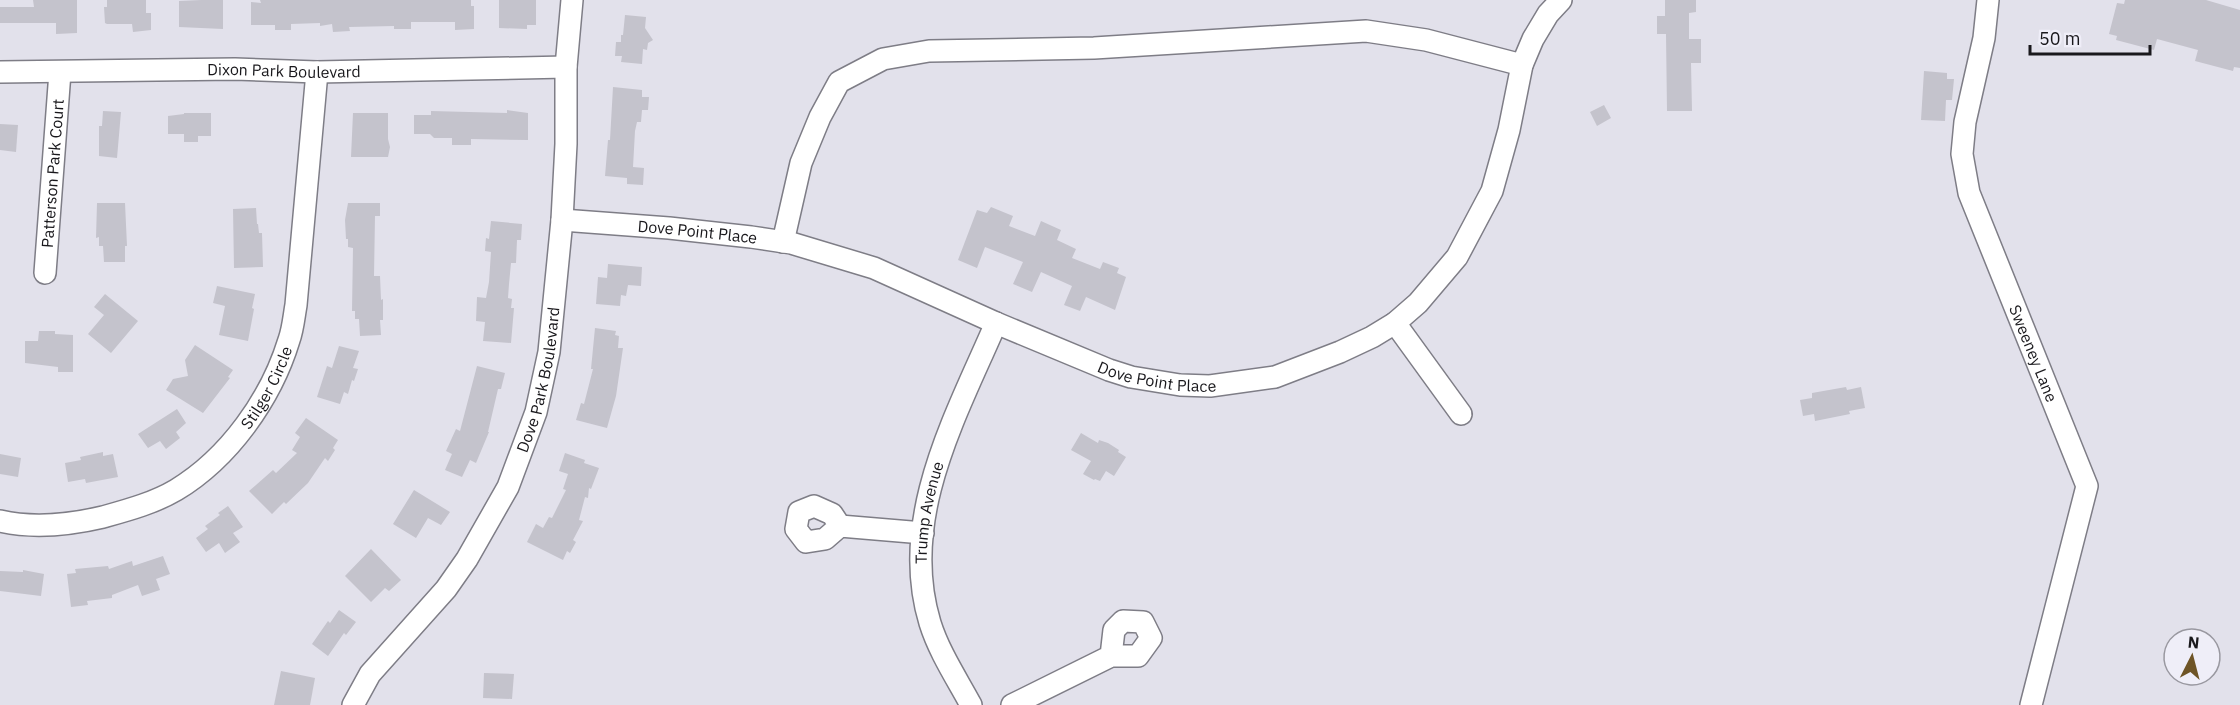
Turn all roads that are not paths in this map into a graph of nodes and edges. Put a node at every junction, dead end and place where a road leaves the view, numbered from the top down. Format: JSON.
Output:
{"nodes":[{"id":1,"x":572,"y":0,"type":"edge"},
{"id":2,"x":1561,"y":0,"type":"edge"},
{"id":3,"x":1988,"y":0,"type":"edge"},
{"id":4,"x":1522,"y":65,"type":"junction"},
{"id":5,"x":566,"y":67,"type":"junction"},
{"id":6,"x":0,"y":72,"type":"edge"},
{"id":7,"x":60,"y":72,"type":"junction"},
{"id":8,"x":317,"y":72,"type":"junction"},
{"id":9,"x":562,"y":220,"type":"junction"},
{"id":10,"x":783,"y":242,"type":"junction"},
{"id":11,"x":45,"y":273,"type":"dead end"},
{"id":12,"x":996,"y":322,"type":"junction"},
{"id":13,"x":1395,"y":323,"type":"junction"},
{"id":14,"x":1461,"y":414,"type":"dead end"},
{"id":15,"x":0,"y":521,"type":"edge"},
{"id":16,"x":840,"y":526,"type":"dead end"},
{"id":17,"x":922,"y":533,"type":"junction"},
{"id":18,"x":1111,"y":656,"type":"dead end"},
{"id":19,"x":353,"y":705,"type":"edge"},
{"id":20,"x":971,"y":705,"type":"edge"},
{"id":21,"x":1012,"y":705,"type":"edge"},
{"id":22,"x":2031,"y":705,"type":"edge"}],
"edges":[{"from":1,"to":5,"type":"street","name":"Dove Park Boulevard"},
{"from":2,"to":4,"type":"street","name":"Dove Point Place"},
{"from":3,"to":22,"type":"street","name":"Sweeney Lane"},
{"from":4,"to":10,"type":"street"},
{"from":4,"to":13,"type":"street","name":"Dove Point Place"},
{"from":5,"to":8,"type":"street","name":"Dixon Park Boulevard"},
{"from":5,"to":9,"type":"street","name":"Dove Park Boulevard"},
{"from":6,"to":7,"type":"street","name":"Dixon Park Boulevard"},
{"from":7,"to":8,"type":"street","name":"Dixon Park Boulevard"},
{"from":7,"to":11,"type":"street","name":"Patterson Park Court"},
{"from":8,"to":15,"type":"street","name":"Stilger Circle"},
{"from":9,"to":10,"type":"street","name":"Dove Point Place"},
{"from":9,"to":19,"type":"street","name":"Dove Park Boulevard"},
{"from":10,"to":12,"type":"street","name":"Dove Point Place"},
{"from":12,"to":13,"type":"street","name":"Dove Point Place"},
{"from":12,"to":17,"type":"street","name":"Trump Avenue"},
{"from":13,"to":14,"type":"street"},
{"from":16,"to":17,"type":"street"},
{"from":17,"to":20,"type":"street","name":"Trump Avenue"},
{"from":18,"to":21,"type":"street"}]}
